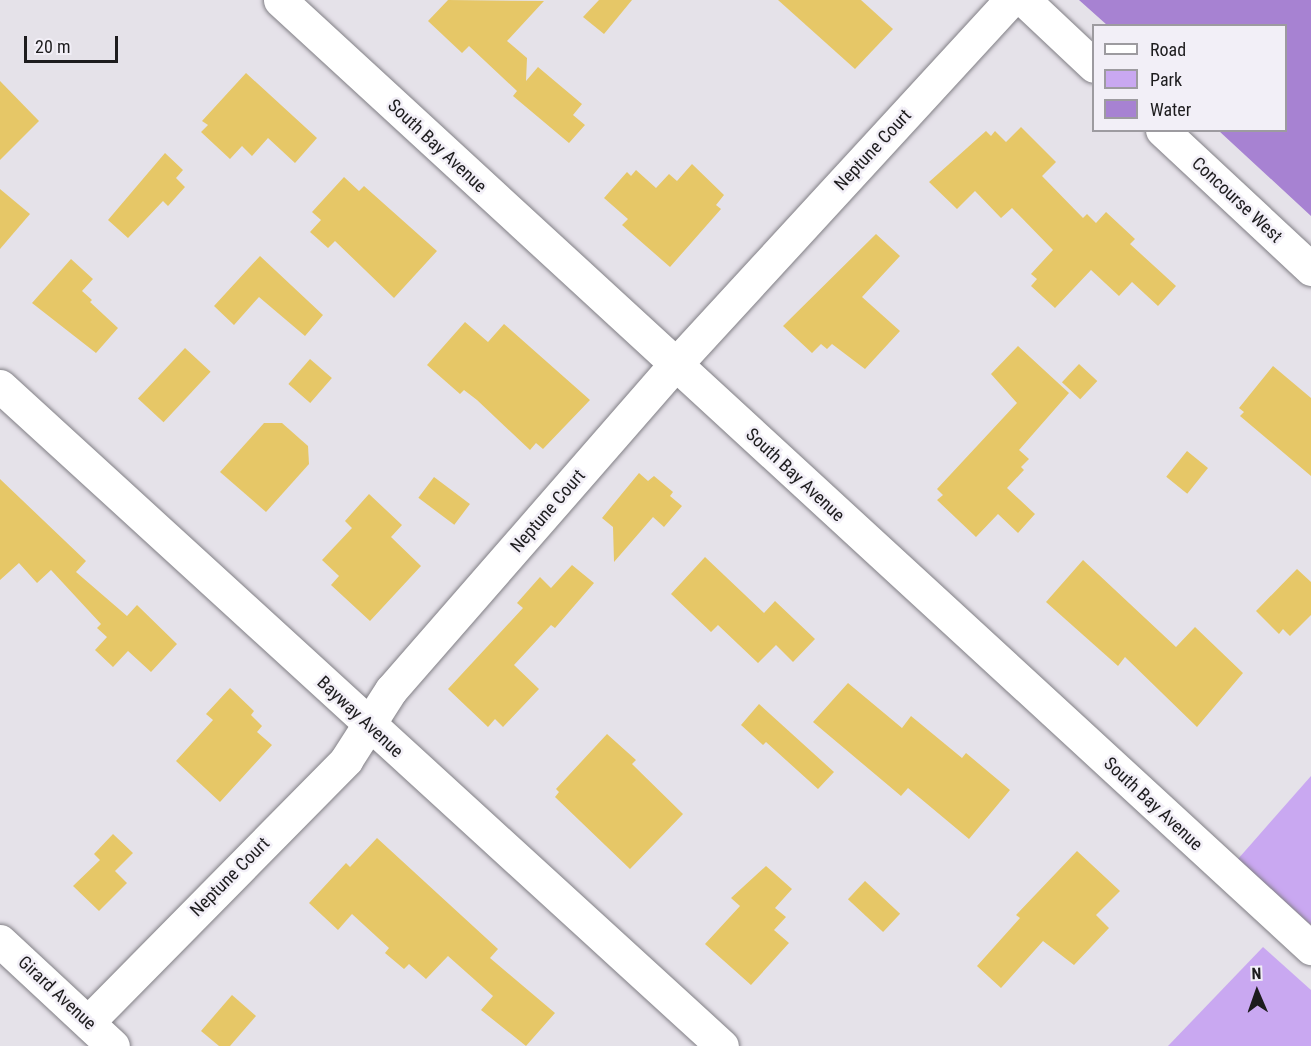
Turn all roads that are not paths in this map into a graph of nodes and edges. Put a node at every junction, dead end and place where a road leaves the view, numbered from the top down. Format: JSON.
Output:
{"nodes":[{"id":1,"x":280,"y":0,"type":"edge"},
{"id":2,"x":1011,"y":0,"type":"edge"},
{"id":3,"x":1024,"y":0,"type":"edge"},
{"id":4,"x":1092,"y":64,"type":"edge"},
{"id":5,"x":1164,"y":132,"type":"edge"},
{"id":6,"x":1311,"y":269,"type":"edge"},
{"id":7,"x":675,"y":365,"type":"junction"},
{"id":8,"x":0,"y":386,"type":"edge"},
{"id":9,"x":367,"y":725,"type":"junction"},
{"id":10,"x":0,"y":940,"type":"edge"},
{"id":11,"x":1311,"y":948,"type":"edge"},
{"id":12,"x":88,"y":1022,"type":"junction"},
{"id":13,"x":113,"y":1046,"type":"edge"},
{"id":14,"x":722,"y":1046,"type":"edge"}],
"edges":[{"from":1,"to":7,"type":"street","name":"South Bay Avenue"},
{"from":2,"to":7,"type":"street","name":"Neptune Court"},
{"from":3,"to":4,"type":"street"},
{"from":5,"to":6,"type":"street","name":"Concourse West"},
{"from":7,"to":9,"type":"street","name":"Neptune Court"},
{"from":7,"to":11,"type":"street","name":"South Bay Avenue"},
{"from":8,"to":9,"type":"street","name":"Bayway Avenue"},
{"from":9,"to":12,"type":"street","name":"Neptune Court"},
{"from":9,"to":14,"type":"street","name":"Bayway Avenue"},
{"from":10,"to":12,"type":"street","name":"Girard Avenue"},
{"from":12,"to":13,"type":"street","name":"Girard Avenue"}]}
